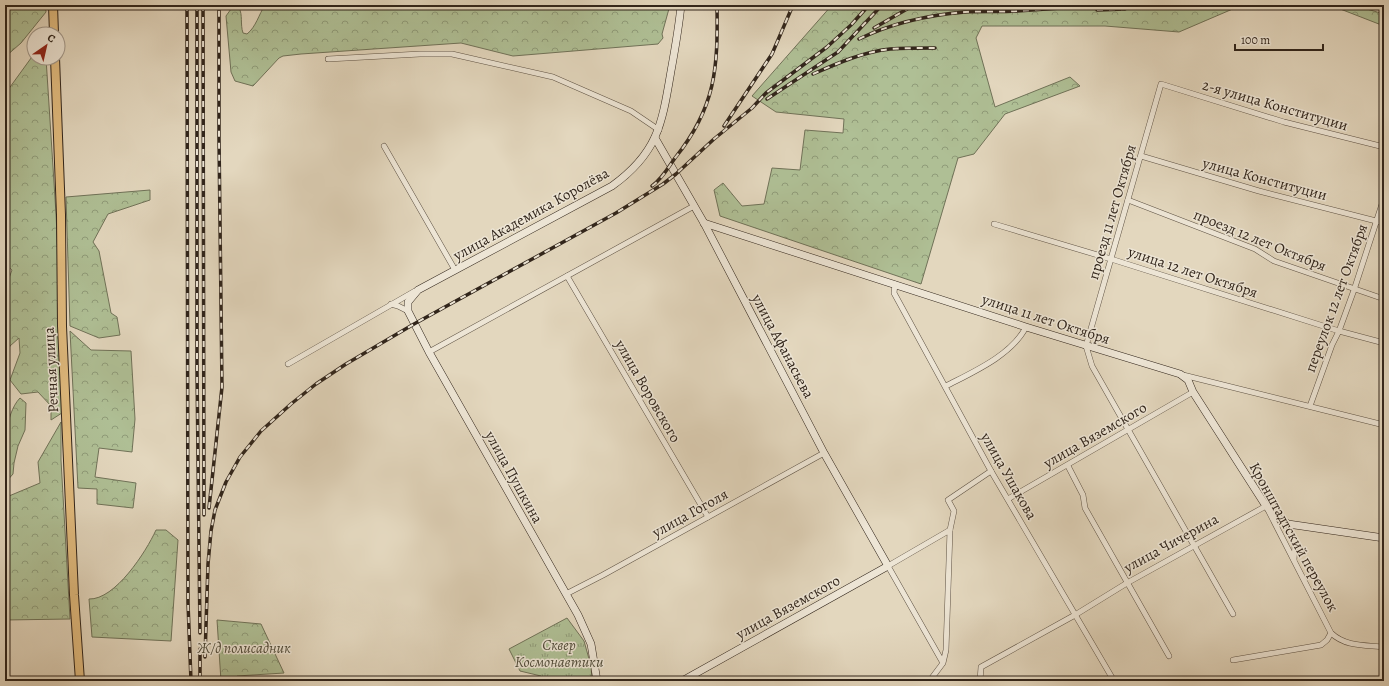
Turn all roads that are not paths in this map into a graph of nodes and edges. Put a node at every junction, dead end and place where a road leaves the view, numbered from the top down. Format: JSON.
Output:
{"nodes":[{"id":1,"x":53,"y":5,"type":"edge"},
{"id":2,"x":681,"y":5,"type":"edge"},
{"id":3,"x":54,"y":26,"type":"edge"},
{"id":4,"x":328,"y":59,"type":"dead end"},
{"id":5,"x":55,"y":66,"type":"edge"},
{"id":6,"x":1161,"y":84,"type":"joint"},
{"id":7,"x":659,"y":130,"type":"junction"},
{"id":8,"x":655,"y":138,"type":"junction"},
{"id":9,"x":384,"y":146,"type":"dead end"},
{"id":10,"x":1384,"y":147,"type":"edge"},
{"id":11,"x":1141,"y":156,"type":"junction"},
{"id":12,"x":1384,"y":198,"type":"edge"},
{"id":13,"x":1128,"y":200,"type":"junction"},
{"id":14,"x":694,"y":206,"type":"junction"},
{"id":15,"x":1376,"y":221,"type":"junction"},
{"id":16,"x":704,"y":223,"type":"junction"},
{"id":17,"x":1384,"y":223,"type":"edge"},
{"id":18,"x":994,"y":224,"type":"dead end"},
{"id":19,"x":1111,"y":259,"type":"junction"},
{"id":20,"x":455,"y":270,"type":"junction"},
{"id":21,"x":567,"y":276,"type":"junction"},
{"id":22,"x":895,"y":284,"type":"junction"},
{"id":23,"x":418,"y":290,"type":"junction"},
{"id":24,"x":1354,"y":290,"type":"junction"},
{"id":25,"x":1384,"y":299,"type":"edge"},
{"id":26,"x":390,"y":304,"type":"junction"},
{"id":27,"x":408,"y":311,"type":"junction"},
{"id":28,"x":1026,"y":327,"type":"junction"},
{"id":29,"x":1340,"y":331,"type":"junction"},
{"id":30,"x":1384,"y":343,"type":"edge"},
{"id":31,"x":1086,"y":346,"type":"junction"},
{"id":32,"x":429,"y":352,"type":"junction"},
{"id":33,"x":288,"y":364,"type":"dead end"},
{"id":34,"x":1180,"y":374,"type":"junction"},
{"id":35,"x":946,"y":386,"type":"junction"},
{"id":36,"x":1193,"y":392,"type":"junction"},
{"id":37,"x":1310,"y":406,"type":"junction"},
{"id":38,"x":1384,"y":425,"type":"edge"},
{"id":39,"x":1128,"y":431,"type":"junction"},
{"id":40,"x":824,"y":453,"type":"junction"},
{"id":41,"x":1068,"y":466,"type":"junction"},
{"id":42,"x":992,"y":471,"type":"junction"},
{"id":43,"x":1008,"y":499,"type":"junction"},
{"id":44,"x":1266,"y":506,"type":"junction"},
{"id":45,"x":708,"y":517,"type":"junction"},
{"id":46,"x":1288,"y":524,"type":"junction"},
{"id":47,"x":950,"y":530,"type":"junction"},
{"id":48,"x":1384,"y":538,"type":"edge"},
{"id":49,"x":1194,"y":545,"type":"junction"},
{"id":50,"x":1294,"y":561,"type":"junction"},
{"id":51,"x":888,"y":566,"type":"junction"},
{"id":52,"x":1127,"y":583,"type":"junction"},
{"id":53,"x":566,"y":594,"type":"junction"},
{"id":54,"x":1233,"y":614,"type":"dead end"},
{"id":55,"x":1075,"y":615,"type":"junction"},
{"id":56,"x":1331,"y":633,"type":"junction"},
{"id":57,"x":1384,"y":647,"type":"edge"},
{"id":58,"x":1169,"y":656,"type":"dead end"},
{"id":59,"x":1233,"y":660,"type":"dead end"},
{"id":60,"x":943,"y":663,"type":"junction"},
{"id":61,"x":1113,"y":679,"type":"edge"},
{"id":62,"x":80,"y":681,"type":"edge"},
{"id":63,"x":597,"y":681,"type":"edge"},
{"id":64,"x":682,"y":681,"type":"edge"},
{"id":65,"x":931,"y":681,"type":"edge"},
{"id":66,"x":980,"y":681,"type":"edge"}],
"edges":[{"from":1,"to":3,"type":"main road"},
{"from":2,"to":7,"type":"street","name":"улица Академика Королёва"},
{"from":4,"to":7,"type":"street"},
{"from":5,"to":62,"type":"main road","name":"Речная улица"},
{"from":6,"to":10,"type":"street","name":"2-я улица Конституции"},
{"from":6,"to":11,"type":"street","name":"проезд 11 лет Октября"},
{"from":7,"to":8,"type":"street","name":"улица Академика Королёва"},
{"from":8,"to":14,"type":"street","name":"улица Афанасьева"},
{"from":8,"to":20,"type":"street","name":"улица Академика Королёва"},
{"from":9,"to":20,"type":"street"},
{"from":11,"to":13,"type":"street","name":"проезд 11 лет Октября"},
{"from":11,"to":15,"type":"street","name":"улица Конституции"},
{"from":12,"to":15,"type":"street","name":"переулок 12 лет Октября"},
{"from":13,"to":19,"type":"street","name":"проезд 11 лет Октября"},
{"from":13,"to":24,"type":"street","name":"проезд 12 лет Октября"},
{"from":14,"to":16,"type":"street","name":"улица Афанасьева"},
{"from":14,"to":21,"type":"street"},
{"from":15,"to":17,"type":"street","name":"улица Конституции"},
{"from":15,"to":24,"type":"street","name":"переулок 12 лет Октября"},
{"from":16,"to":22,"type":"street","name":"улица 11 лет Октября"},
{"from":16,"to":40,"type":"street","name":"улица Афанасьева"},
{"from":18,"to":19,"type":"street","name":"улица 12 лет Октября"},
{"from":19,"to":29,"type":"street","name":"улица 12 лет Октября"},
{"from":19,"to":31,"type":"street","name":"проезд 11 лет Октября"},
{"from":20,"to":23,"type":"street","name":"улица Академика Королёва"},
{"from":21,"to":32,"type":"street"},
{"from":21,"to":45,"type":"street","name":"улица Воровского"},
{"from":22,"to":28,"type":"street","name":"улица 11 лет Октября"},
{"from":22,"to":35,"type":"street","name":"улица Ушакова"},
{"from":23,"to":26,"type":"street","name":"улица Академика Королёва"},
{"from":23,"to":27,"type":"street"},
{"from":24,"to":25,"type":"street","name":"проезд 12 лет Октября"},
{"from":24,"to":29,"type":"street","name":"переулок 12 лет Октября"},
{"from":26,"to":27,"type":"street"},
{"from":26,"to":33,"type":"street","name":"улица Академика Королёва"},
{"from":27,"to":32,"type":"street","name":"улица Пушкина"},
{"from":28,"to":31,"type":"street","name":"улица 11 лет Октября"},
{"from":28,"to":35,"type":"street"},
{"from":29,"to":30,"type":"street","name":"улица 12 лет Октября"},
{"from":29,"to":37,"type":"street","name":"переулок 12 лет Октября"},
{"from":31,"to":34,"type":"street","name":"улица 11 лет Октября"},
{"from":31,"to":39,"type":"street"},
{"from":32,"to":53,"type":"street","name":"улица Пушкина"},
{"from":34,"to":36,"type":"street","name":"Кронштадтский переулок"},
{"from":34,"to":37,"type":"street","name":"улица 11 лет Октября"},
{"from":35,"to":42,"type":"street","name":"улица Ушакова"},
{"from":36,"to":39,"type":"street","name":"улица Вяземского"},
{"from":36,"to":44,"type":"street","name":"Кронштадтский переулок"},
{"from":37,"to":38,"type":"street","name":"улица 11 лет Октября"},
{"from":39,"to":41,"type":"street","name":"улица Вяземского"},
{"from":39,"to":49,"type":"street"},
{"from":40,"to":45,"type":"street","name":"улица Гоголя"},
{"from":40,"to":51,"type":"street","name":"улица Афанасьева"},
{"from":41,"to":43,"type":"street","name":"улица Вяземского"},
{"from":41,"to":52,"type":"street"},
{"from":42,"to":43,"type":"street","name":"улица Ушакова"},
{"from":42,"to":47,"type":"street"},
{"from":43,"to":55,"type":"street","name":"улица Ушакова"},
{"from":44,"to":46,"type":"street"},
{"from":44,"to":49,"type":"street","name":"улица Чичерина"},
{"from":44,"to":50,"type":"street","name":"Кронштадтский переулок"},
{"from":45,"to":53,"type":"street","name":"улица Гоголя"},
{"from":46,"to":48,"type":"street"},
{"from":46,"to":50,"type":"street"},
{"from":47,"to":51,"type":"street","name":"улица Вяземского"},
{"from":47,"to":60,"type":"street"},
{"from":49,"to":52,"type":"street","name":"улица Чичерина"},
{"from":49,"to":54,"type":"street"},
{"from":50,"to":56,"type":"street","name":"Кронштадтский переулок"},
{"from":51,"to":60,"type":"street"},
{"from":51,"to":64,"type":"street","name":"улица Вяземского"},
{"from":52,"to":55,"type":"street","name":"улица Чичерина"},
{"from":52,"to":58,"type":"street"},
{"from":53,"to":63,"type":"street","name":"улица Пушкина"},
{"from":55,"to":61,"type":"street","name":"улица Ушакова"},
{"from":55,"to":66,"type":"street","name":"улица Чичерина"},
{"from":56,"to":57,"type":"street"},
{"from":56,"to":59,"type":"street"},
{"from":60,"to":65,"type":"street"}]}
